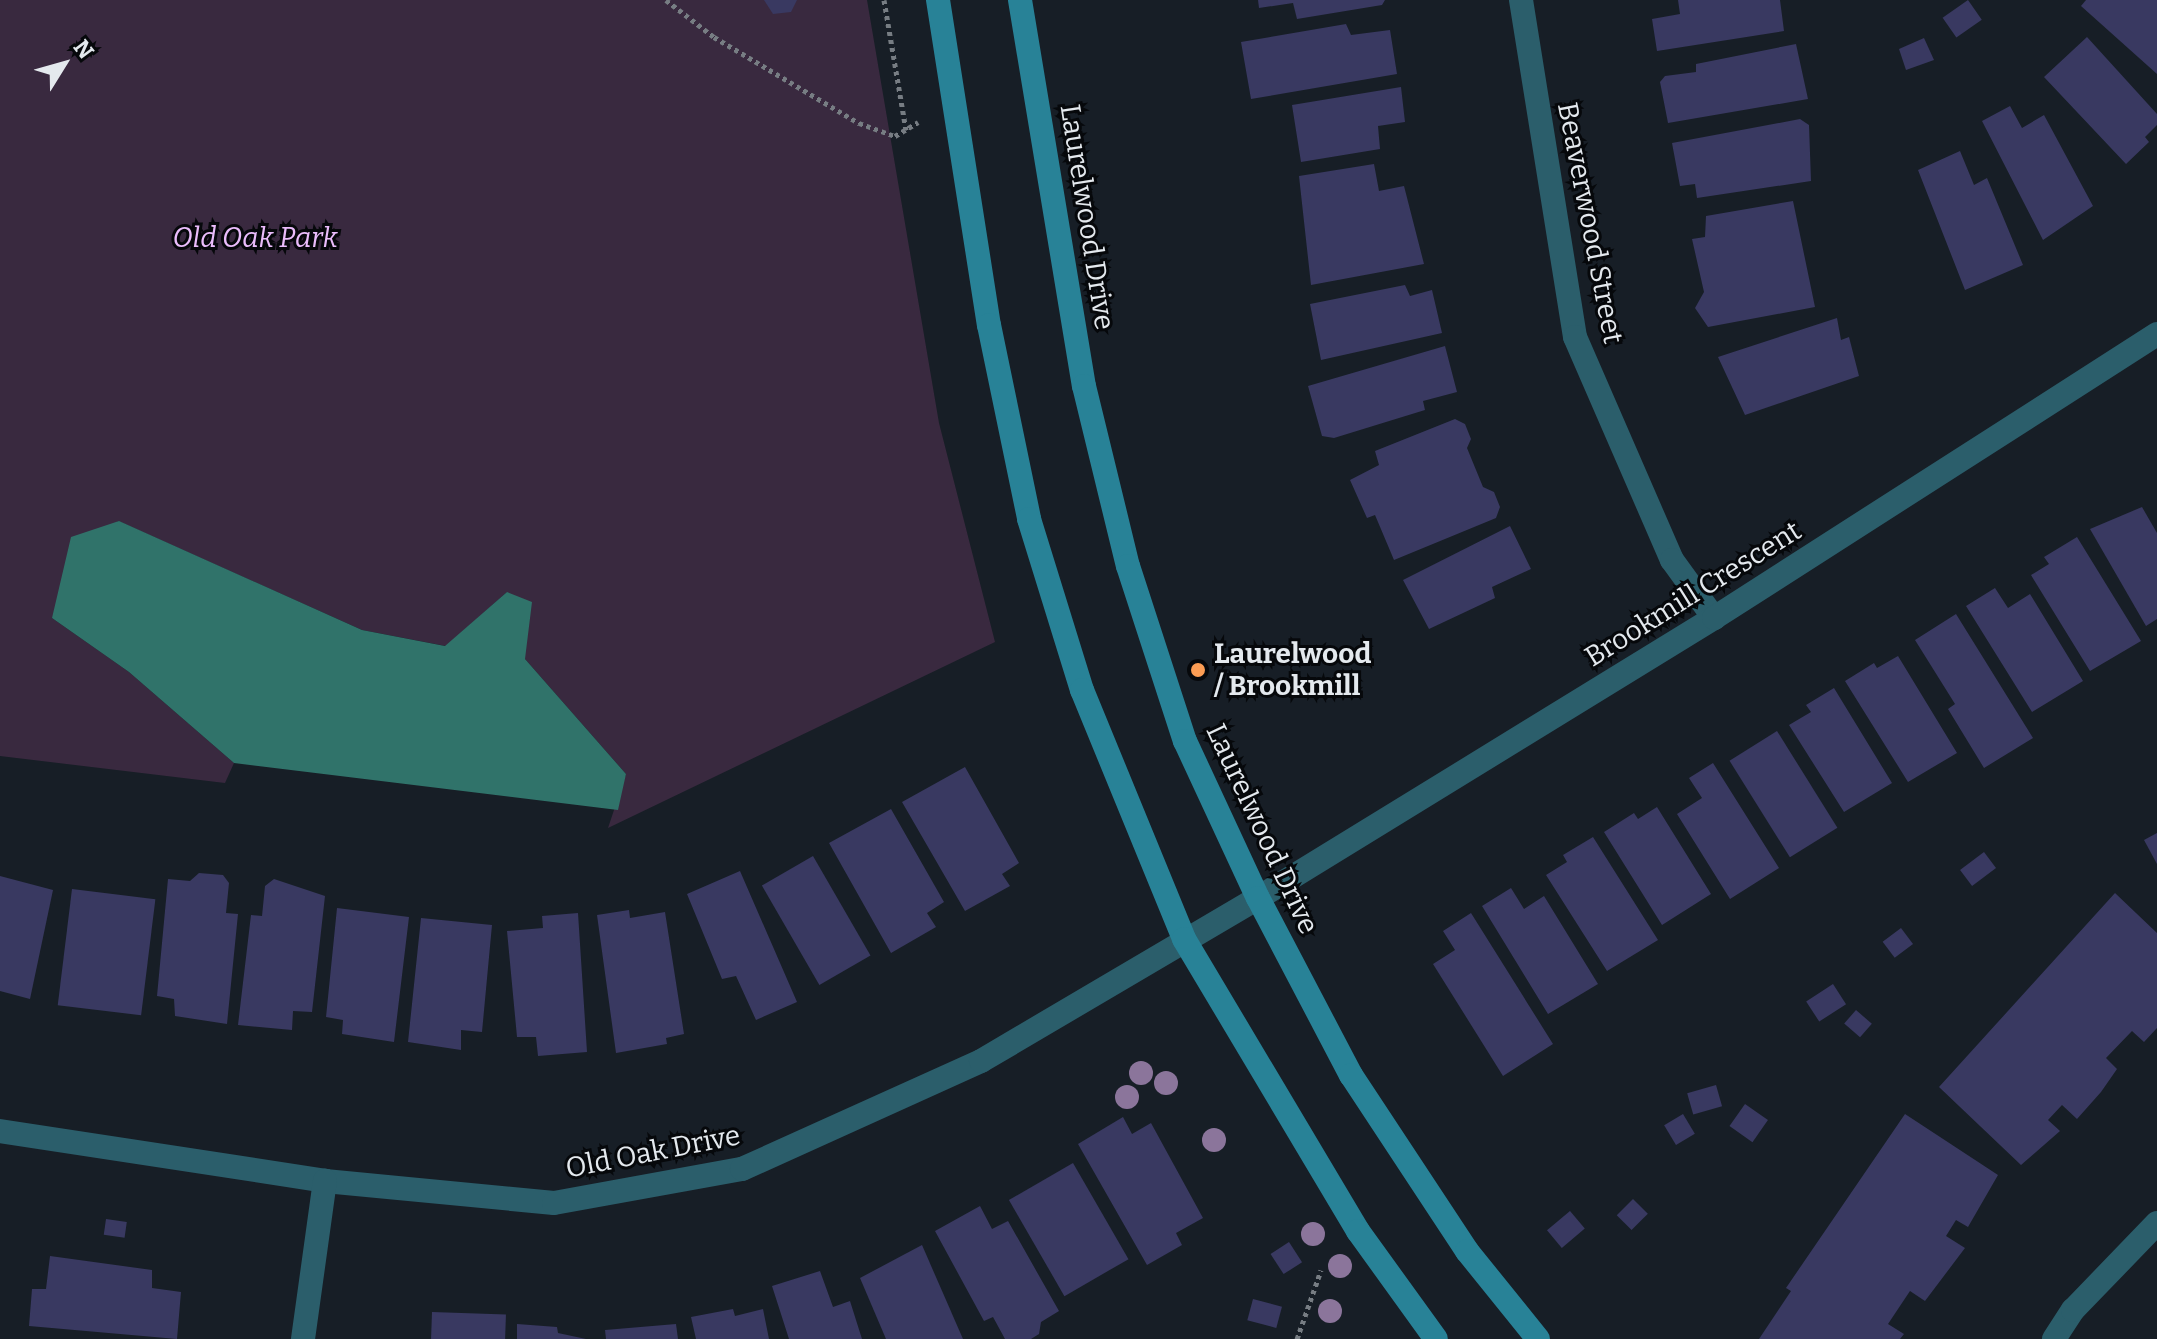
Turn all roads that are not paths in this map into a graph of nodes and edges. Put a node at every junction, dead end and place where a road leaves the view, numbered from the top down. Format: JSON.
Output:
{"nodes":[{"id":1,"x":938,"y":0,"type":"edge"},
{"id":2,"x":1020,"y":0,"type":"edge"},
{"id":3,"x":1521,"y":0,"type":"edge"},
{"id":4,"x":2157,"y":334,"type":"edge"},
{"id":5,"x":1714,"y":618,"type":"junction"},
{"id":6,"x":1258,"y":898,"type":"junction"},
{"id":7,"x":1184,"y":939,"type":"junction"},
{"id":8,"x":0,"y":1131,"type":"edge"},
{"id":9,"x":325,"y":1181,"type":"junction"},
{"id":10,"x":2157,"y":1223,"type":"edge"},
{"id":11,"x":303,"y":1339,"type":"edge"},
{"id":12,"x":1436,"y":1339,"type":"edge"},
{"id":13,"x":1538,"y":1339,"type":"edge"},
{"id":14,"x":2054,"y":1339,"type":"edge"}],
"edges":[{"from":1,"to":7,"type":"street"},
{"from":2,"to":6,"type":"street","name":"Laurelwood Drive"},
{"from":3,"to":5,"type":"street","name":"Beaverwood Street"},
{"from":4,"to":5,"type":"street","name":"Brookmill Crescent"},
{"from":5,"to":6,"type":"street","name":"Brookmill Crescent"},
{"from":6,"to":7,"type":"street","name":"Old Oak Drive"},
{"from":6,"to":13,"type":"street","name":"Laurelwood Drive"},
{"from":7,"to":9,"type":"street","name":"Old Oak Drive"},
{"from":7,"to":12,"type":"street"},
{"from":8,"to":9,"type":"street","name":"Old Oak Drive"},
{"from":9,"to":11,"type":"street"},
{"from":10,"to":14,"type":"street"}]}
